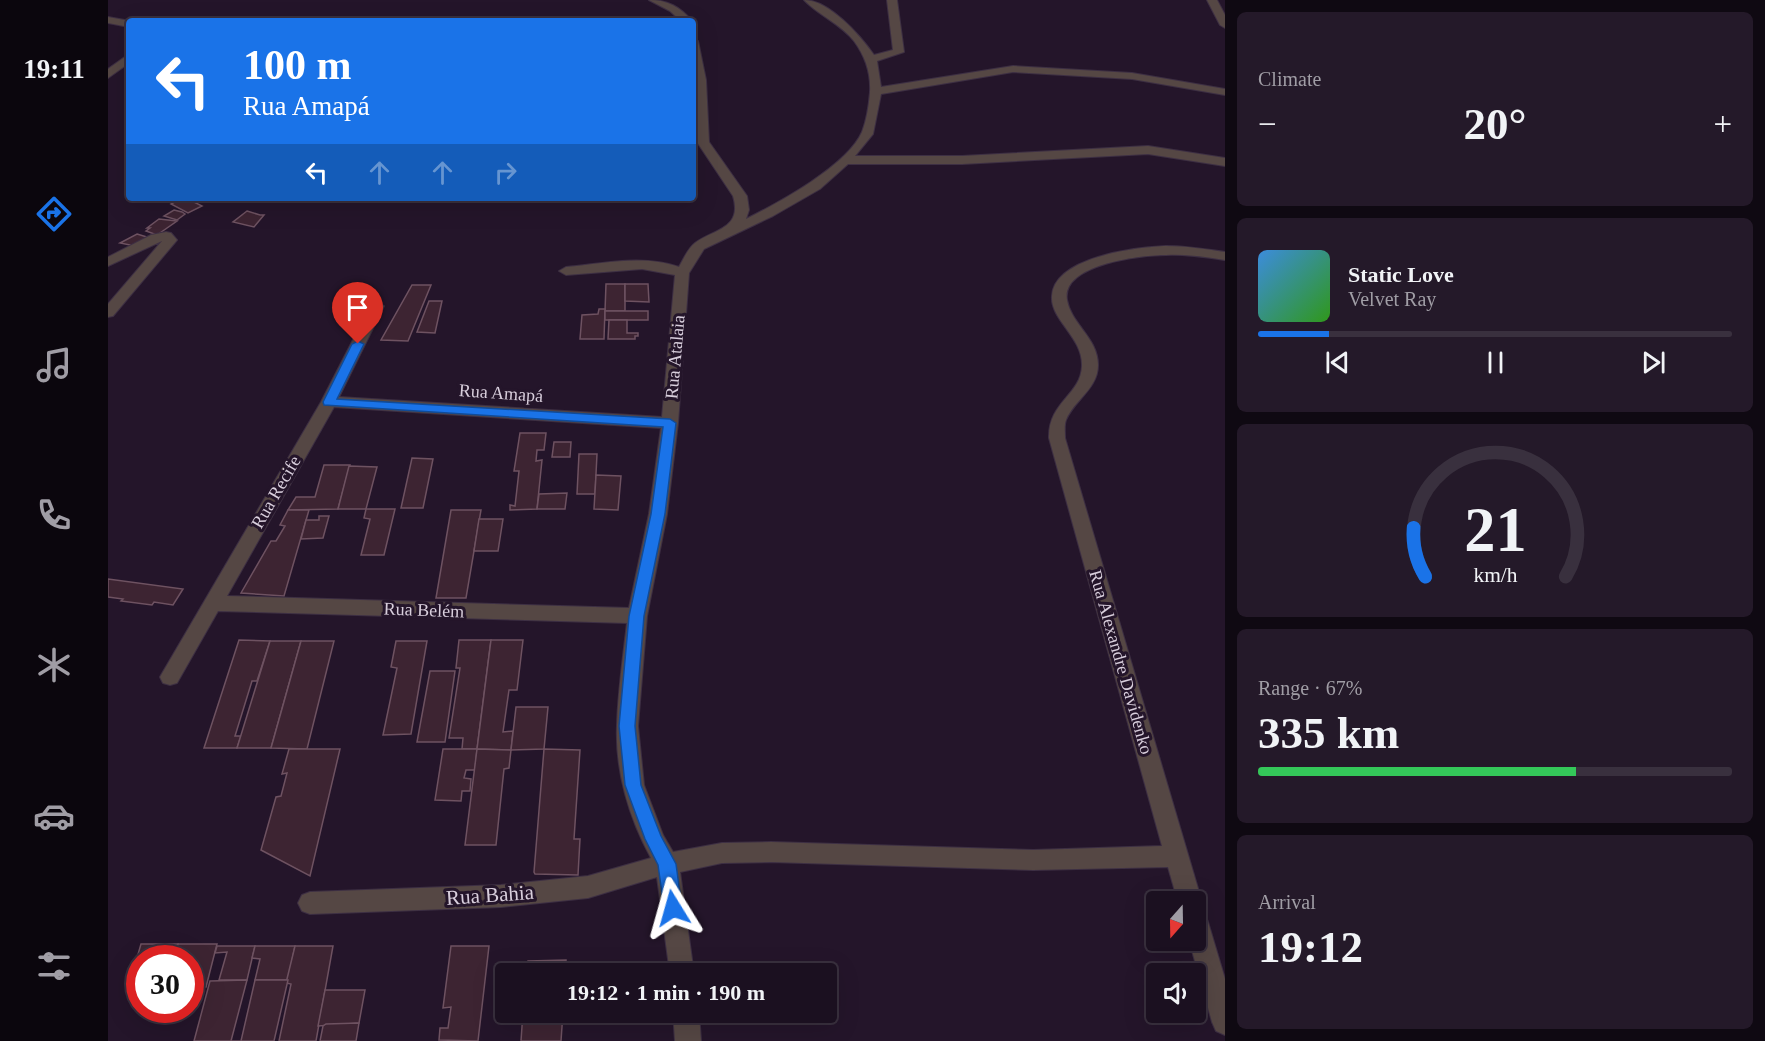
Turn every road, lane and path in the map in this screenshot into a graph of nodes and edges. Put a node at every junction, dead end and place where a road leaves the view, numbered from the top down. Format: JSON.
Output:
{"nodes":[{"id":1,"x":654,"y":0,"type":"edge"},
{"id":2,"x":809,"y":0,"type":"edge"},
{"id":3,"x":892,"y":0,"type":"edge"},
{"id":4,"x":1212,"y":0,"type":"edge"},
{"id":5,"x":684,"y":18,"type":"edge"},
{"id":6,"x":108,"y":20,"type":"edge"},
{"id":7,"x":126,"y":23,"type":"edge"},
{"id":8,"x":1225,"y":25,"type":"edge"},
{"id":9,"x":696,"y":58,"type":"edge"},
{"id":10,"x":871,"y":59,"type":"junction"},
{"id":11,"x":126,"y":60,"type":"edge"},
{"id":12,"x":108,"y":75,"type":"edge"},
{"id":13,"x":875,"y":92,"type":"junction"},
{"id":14,"x":1225,"y":92,"type":"edge"},
{"id":15,"x":845,"y":160,"type":"junction"},
{"id":16,"x":1225,"y":162,"type":"edge"},
{"id":17,"x":720,"y":236,"type":"junction"},
{"id":18,"x":1225,"y":256,"type":"edge"},
{"id":19,"x":108,"y":262,"type":"edge"},
{"id":20,"x":567,"y":271,"type":"dead end"},
{"id":21,"x":682,"y":273,"type":"junction"},
{"id":22,"x":377,"y":306,"type":"dead end"},
{"id":23,"x":108,"y":312,"type":"edge"},
{"id":24,"x":329,"y":402,"type":"junction"},
{"id":25,"x":670,"y":423,"type":"junction"},
{"id":26,"x":211,"y":603,"type":"junction"},
{"id":27,"x":637,"y":616,"type":"junction"},
{"id":28,"x":170,"y":677,"type":"dead end"},
{"id":29,"x":1176,"y":856,"type":"junction"},
{"id":30,"x":667,"y":864,"type":"junction"},
{"id":31,"x":1187,"y":891,"type":"edge"},
{"id":32,"x":310,"y":903,"type":"dead end"},
{"id":33,"x":1204,"y":951,"type":"edge"},
{"id":34,"x":680,"y":963,"type":"edge"},
{"id":35,"x":1225,"y":1022,"type":"edge"},
{"id":36,"x":687,"y":1023,"type":"edge"},
{"id":37,"x":688,"y":1041,"type":"edge"}],
"edges":[{"from":1,"to":5,"type":"street"},
{"from":2,"to":10,"type":"street","name":"Rua Atalaia"},
{"from":3,"to":10,"type":"street"},
{"from":4,"to":8,"type":"street"},
{"from":6,"to":7,"type":"street"},
{"from":9,"to":17,"type":"street"},
{"from":10,"to":13,"type":"street","name":"Rua Atalaia"},
{"from":11,"to":12,"type":"street"},
{"from":13,"to":14,"type":"street"},
{"from":13,"to":15,"type":"street","name":"Rua Atalaia"},
{"from":15,"to":16,"type":"street"},
{"from":15,"to":17,"type":"street","name":"Rua Atalaia"},
{"from":17,"to":21,"type":"street","name":"Rua Atalaia"},
{"from":18,"to":29,"type":"street","name":"Rua Alexandre Davidenko"},
{"from":19,"to":23,"type":"street"},
{"from":20,"to":21,"type":"street"},
{"from":21,"to":25,"type":"street","name":"Rua Atalaia"},
{"from":22,"to":24,"type":"street","name":"Rua Recife"},
{"from":24,"to":25,"type":"street","name":"Rua Amapá"},
{"from":24,"to":26,"type":"street","name":"Rua Recife"},
{"from":25,"to":27,"type":"street","name":"Rua Atalaia"},
{"from":26,"to":27,"type":"street","name":"Rua Belém"},
{"from":26,"to":28,"type":"street","name":"Rua Recife"},
{"from":27,"to":30,"type":"street","name":"Rua Atalaia"},
{"from":29,"to":30,"type":"street","name":"Rua Bahia"},
{"from":29,"to":31,"type":"street","name":"Rua Alexandre Davidenko"},
{"from":30,"to":32,"type":"street","name":"Rua Bahia"},
{"from":30,"to":34,"type":"street","name":"Rua Atalaia"},
{"from":33,"to":35,"type":"street"},
{"from":36,"to":37,"type":"street"}]}
